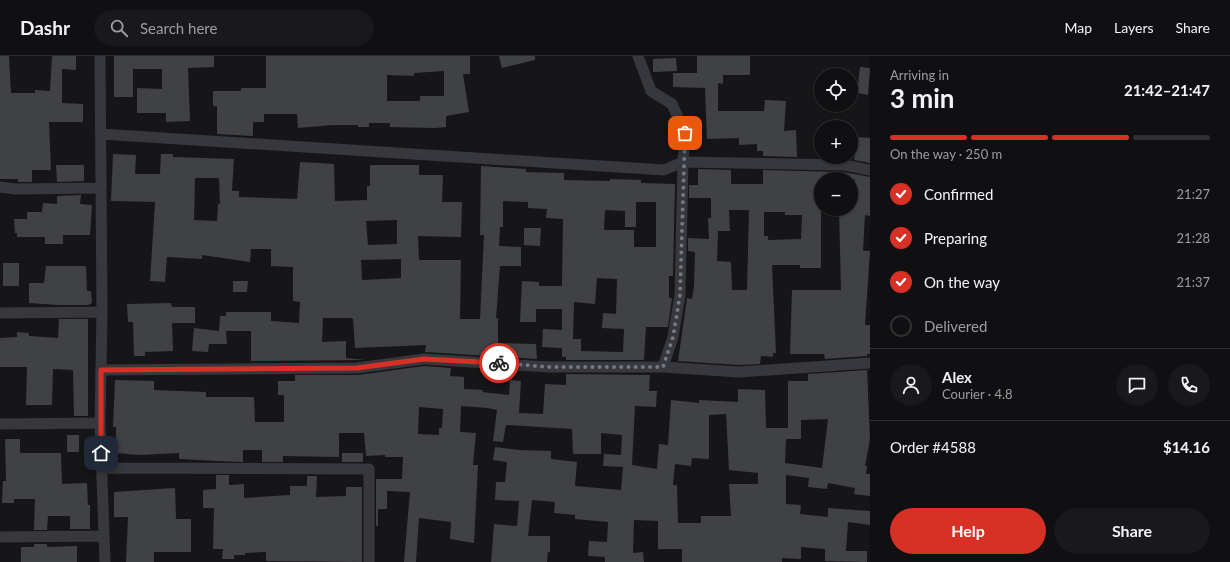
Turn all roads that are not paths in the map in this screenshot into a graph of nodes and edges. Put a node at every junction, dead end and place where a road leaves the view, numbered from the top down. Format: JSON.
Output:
{"nodes":[{"id":1,"x":100,"y":56,"type":"edge"},
{"id":2,"x":638,"y":56,"type":"edge"},
{"id":3,"x":101,"y":134,"type":"junction"},
{"id":4,"x":683,"y":162,"type":"junction"},
{"id":5,"x":870,"y":170,"type":"edge"},
{"id":6,"x":0,"y":187,"type":"edge"},
{"id":7,"x":100,"y":188,"type":"junction"},
{"id":8,"x":102,"y":312,"type":"junction"},
{"id":9,"x":0,"y":313,"type":"edge"},
{"id":10,"x":870,"y":363,"type":"edge"},
{"id":11,"x":663,"y":367,"type":"junction"},
{"id":12,"x":101,"y":370,"type":"junction"},
{"id":13,"x":100,"y":423,"type":"junction"},
{"id":14,"x":0,"y":424,"type":"edge"},
{"id":15,"x":102,"y":468,"type":"junction"},
{"id":16,"x":104,"y":536,"type":"junction"},
{"id":17,"x":0,"y":537,"type":"edge"},
{"id":18,"x":105,"y":562,"type":"edge"},
{"id":19,"x":369,"y":562,"type":"edge"}],
"edges":[{"from":1,"to":3,"type":"street"},
{"from":2,"to":4,"type":"street"},
{"from":3,"to":4,"type":"street"},
{"from":3,"to":7,"type":"street"},
{"from":4,"to":5,"type":"street"},
{"from":4,"to":11,"type":"street"},
{"from":6,"to":7,"type":"street"},
{"from":7,"to":8,"type":"street"},
{"from":8,"to":9,"type":"street"},
{"from":8,"to":12,"type":"street"},
{"from":10,"to":11,"type":"street"},
{"from":11,"to":12,"type":"street"},
{"from":12,"to":13,"type":"street"},
{"from":13,"to":14,"type":"street"},
{"from":13,"to":15,"type":"street"},
{"from":15,"to":16,"type":"street"},
{"from":15,"to":19,"type":"street"},
{"from":16,"to":17,"type":"street"},
{"from":16,"to":18,"type":"street"}]}
